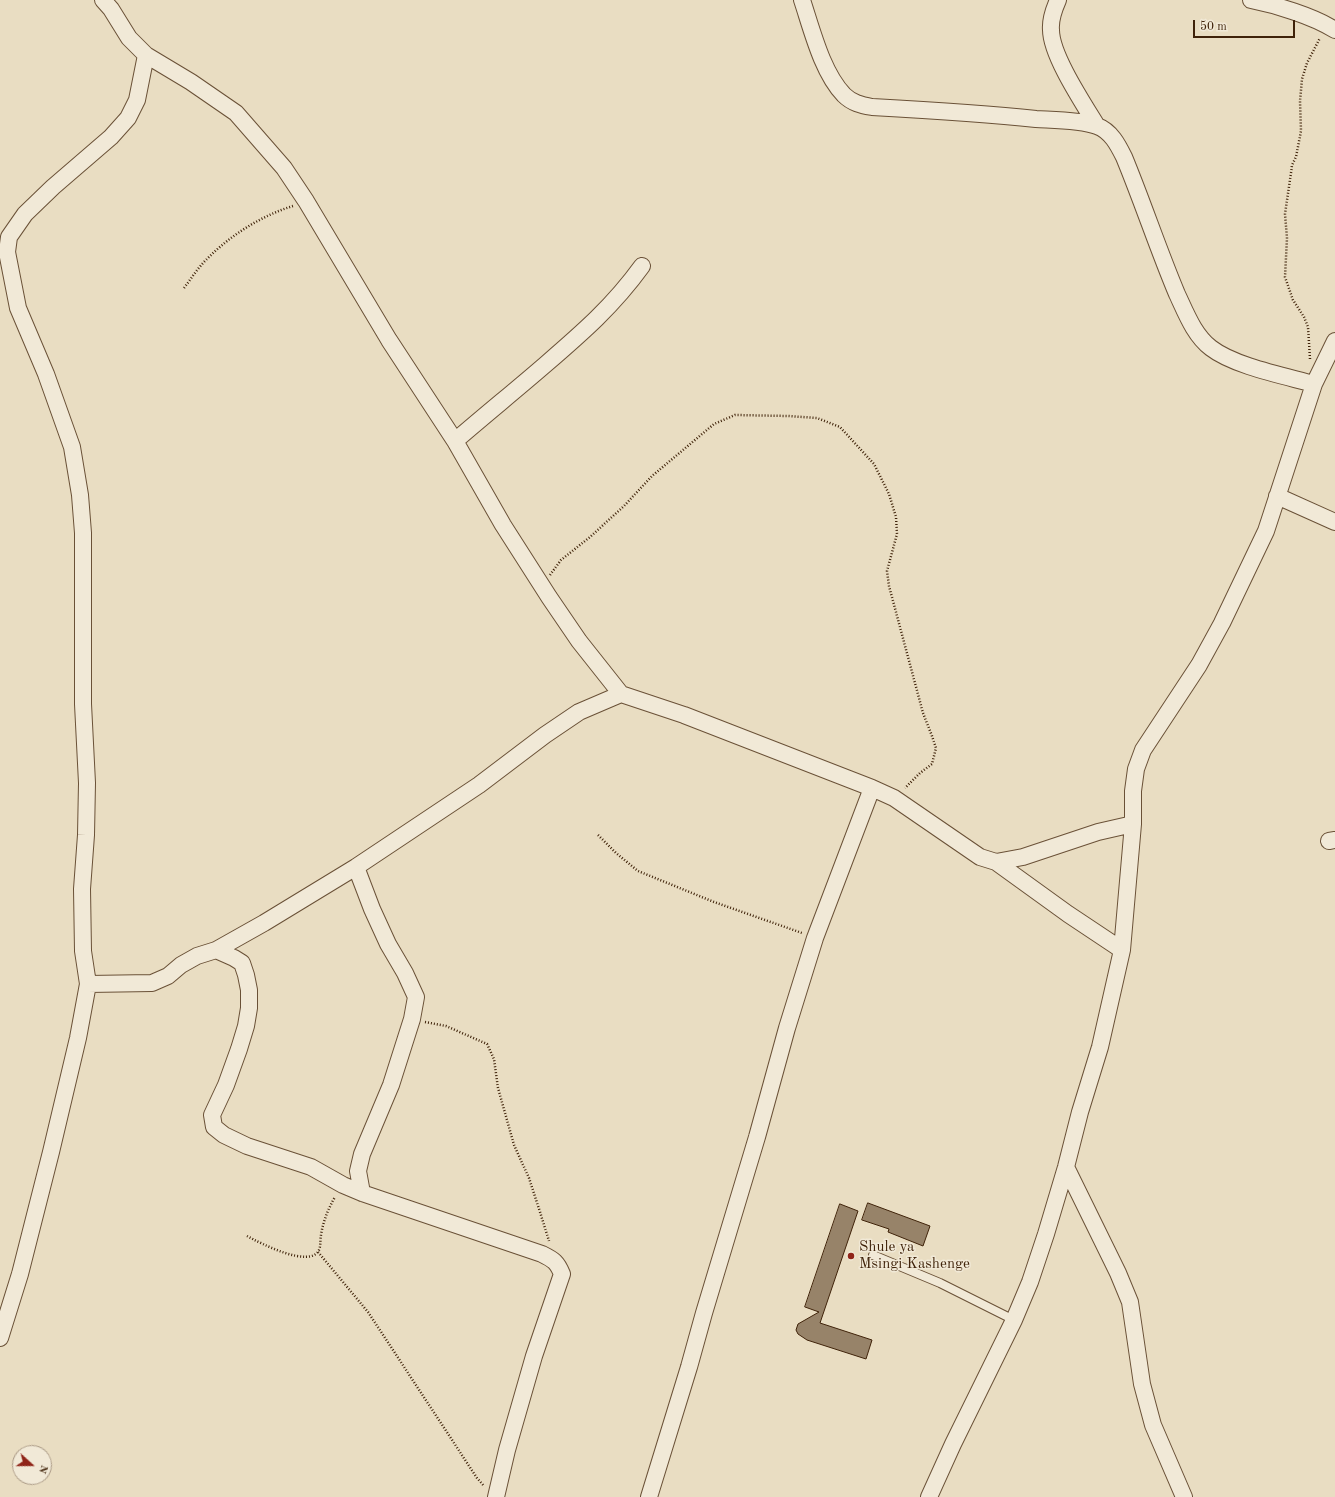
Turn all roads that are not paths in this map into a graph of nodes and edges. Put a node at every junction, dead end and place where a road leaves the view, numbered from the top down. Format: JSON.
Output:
{"nodes":[{"id":1,"x":103,"y":0,"type":"edge"},
{"id":2,"x":802,"y":0,"type":"edge"},
{"id":3,"x":1058,"y":0,"type":"edge"},
{"id":4,"x":1251,"y":0,"type":"edge"},
{"id":5,"x":1331,"y":27,"type":"edge"},
{"id":6,"x":146,"y":55,"type":"junction"},
{"id":7,"x":1097,"y":126,"type":"junction"},
{"id":8,"x":642,"y":266,"type":"dead end"},
{"id":9,"x":1335,"y":341,"type":"edge"},
{"id":10,"x":1316,"y":379,"type":"junction"},
{"id":11,"x":455,"y":441,"type":"junction"},
{"id":12,"x":1277,"y":496,"type":"junction"},
{"id":13,"x":1335,"y":522,"type":"edge"},
{"id":14,"x":621,"y":694,"type":"junction"},
{"id":15,"x":872,"y":788,"type":"junction"},
{"id":16,"x":1133,"y":824,"type":"junction"},
{"id":17,"x":996,"y":862,"type":"junction"},
{"id":18,"x":356,"y":867,"type":"junction"},
{"id":19,"x":216,"y":950,"type":"junction"},
{"id":20,"x":1122,"y":950,"type":"junction"},
{"id":21,"x":88,"y":984,"type":"junction"},
{"id":22,"x":1066,"y":1167,"type":"junction"},
{"id":23,"x":362,"y":1193,"type":"junction"},
{"id":24,"x":873,"y":1255,"type":"dead end"},
{"id":25,"x":1014,"y":1320,"type":"junction"},
{"id":26,"x":0,"y":1338,"type":"edge"},
{"id":27,"x":491,"y":1492,"type":"edge"},
{"id":28,"x":649,"y":1497,"type":"edge"},
{"id":29,"x":929,"y":1497,"type":"edge"},
{"id":30,"x":1184,"y":1497,"type":"edge"}],
"edges":[{"from":1,"to":6,"type":"street"},
{"from":2,"to":7,"type":"street"},
{"from":3,"to":7,"type":"street"},
{"from":4,"to":5,"type":"street"},
{"from":6,"to":11,"type":"street"},
{"from":6,"to":21,"type":"street"},
{"from":7,"to":10,"type":"street"},
{"from":8,"to":11,"type":"street"},
{"from":9,"to":10,"type":"street"},
{"from":10,"to":12,"type":"street"},
{"from":11,"to":14,"type":"street"},
{"from":12,"to":13,"type":"street"},
{"from":12,"to":16,"type":"street"},
{"from":14,"to":15,"type":"street"},
{"from":14,"to":18,"type":"street"},
{"from":15,"to":17,"type":"street"},
{"from":15,"to":28,"type":"street"},
{"from":16,"to":17,"type":"street"},
{"from":16,"to":20,"type":"street"},
{"from":17,"to":20,"type":"street"},
{"from":18,"to":19,"type":"street"},
{"from":18,"to":23,"type":"street"},
{"from":19,"to":21,"type":"street"},
{"from":19,"to":23,"type":"street"},
{"from":20,"to":22,"type":"street"},
{"from":21,"to":26,"type":"street"},
{"from":22,"to":25,"type":"street"},
{"from":22,"to":30,"type":"street"},
{"from":23,"to":27,"type":"street"},
{"from":24,"to":25,"type":"lane"},
{"from":25,"to":29,"type":"street"}]}
